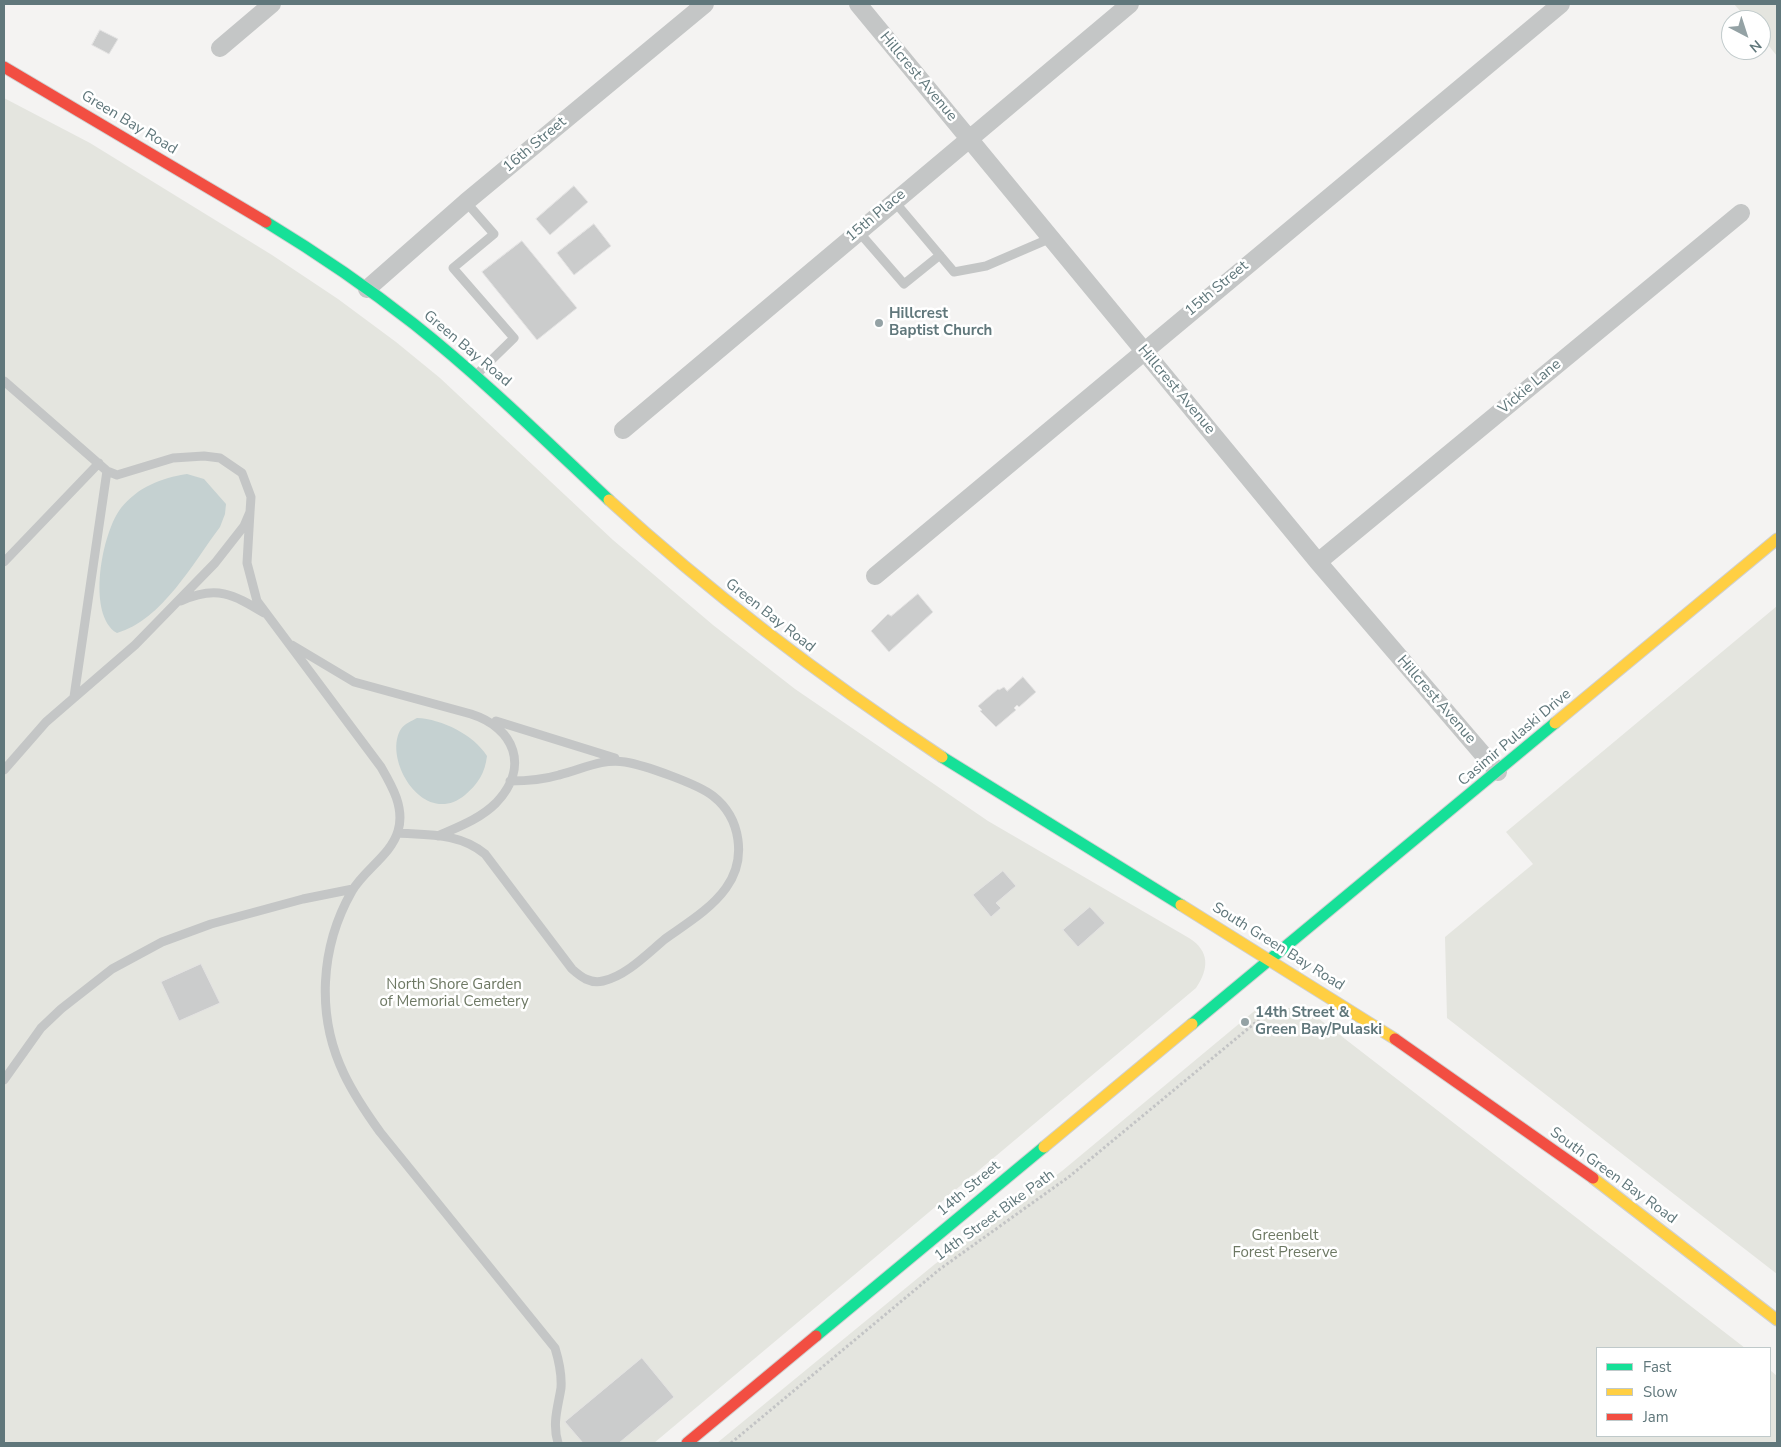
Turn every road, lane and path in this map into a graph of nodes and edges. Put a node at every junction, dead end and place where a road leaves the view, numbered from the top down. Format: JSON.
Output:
{"nodes":[{"id":1,"x":272,"y":4,"type":"edge"},
{"id":2,"x":705,"y":4,"type":"edge"},
{"id":3,"x":858,"y":4,"type":"edge"},
{"id":4,"x":1130,"y":4,"type":"edge"},
{"id":5,"x":1561,"y":4,"type":"edge"},
{"id":6,"x":220,"y":48,"type":"dead end"},
{"id":7,"x":4,"y":67,"type":"edge"},
{"id":8,"x":969,"y":138,"type":"junction"},
{"id":9,"x":894,"y":201,"type":"junction"},
{"id":10,"x":466,"y":202,"type":"junction"},
{"id":11,"x":1741,"y":213,"type":"dead end"},
{"id":12,"x":858,"y":231,"type":"junction"},
{"id":13,"x":1051,"y":238,"type":"junction"},
{"id":14,"x":940,"y":255,"type":"junction"},
{"id":15,"x":367,"y":289,"type":"junction"},
{"id":16,"x":1143,"y":350,"type":"junction"},
{"id":17,"x":476,"y":375,"type":"junction"},
{"id":18,"x":4,"y":382,"type":"edge"},
{"id":19,"x":623,"y":430,"type":"dead end"},
{"id":20,"x":99,"y":463,"type":"junction"},
{"id":21,"x":107,"y":470,"type":"junction"},
{"id":22,"x":250,"y":512,"type":"junction"},
{"id":23,"x":1777,"y":539,"type":"edge"},
{"id":24,"x":4,"y":562,"type":"edge"},
{"id":25,"x":1318,"y":562,"type":"junction"},
{"id":26,"x":875,"y":576,"type":"dead end"},
{"id":27,"x":176,"y":603,"type":"junction"},
{"id":28,"x":265,"y":614,"type":"junction"},
{"id":29,"x":284,"y":639,"type":"junction"},
{"id":30,"x":74,"y":697,"type":"junction"},
{"id":31,"x":870,"y":709,"type":"joint"},
{"id":32,"x":488,"y":719,"type":"junction"},
{"id":33,"x":627,"y":762,"type":"junction"},
{"id":34,"x":4,"y":770,"type":"edge"},
{"id":35,"x":1498,"y":772,"type":"junction"},
{"id":36,"x":510,"y":781,"type":"junction"},
{"id":37,"x":398,"y":833,"type":"junction"},
{"id":38,"x":438,"y":836,"type":"junction"},
{"id":39,"x":353,"y":889,"type":"junction"},
{"id":40,"x":1271,"y":960,"type":"junction"},
{"id":41,"x":1273,"y":1008,"type":"dead end"},
{"id":42,"x":4,"y":1080,"type":"edge"},
{"id":43,"x":1777,"y":1320,"type":"edge"},
{"id":44,"x":558,"y":1443,"type":"edge"},
{"id":45,"x":687,"y":1443,"type":"edge"},
{"id":46,"x":732,"y":1443,"type":"edge"}],
"edges":[{"from":1,"to":6,"type":"street"},
{"from":2,"to":10,"type":"street","name":"16th Street"},
{"from":3,"to":8,"type":"street","name":"Hillcrest Avenue"},
{"from":4,"to":8,"type":"street","name":"15th Place"},
{"from":5,"to":16,"type":"street","name":"15th Street"},
{"from":7,"to":15,"type":"main road","name":"Green Bay Road"},
{"from":8,"to":9,"type":"street","name":"15th Place"},
{"from":8,"to":13,"type":"street","name":"Hillcrest Avenue"},
{"from":9,"to":12,"type":"street","name":"15th Place"},
{"from":9,"to":14,"type":"lane"},
{"from":10,"to":15,"type":"street","name":"16th Street"},
{"from":10,"to":17,"type":"lane"},
{"from":11,"to":25,"type":"street","name":"Vickie Lane"},
{"from":12,"to":14,"type":"lane"},
{"from":12,"to":19,"type":"street","name":"15th Place"},
{"from":13,"to":14,"type":"lane"},
{"from":13,"to":16,"type":"street","name":"Hillcrest Avenue"},
{"from":15,"to":17,"type":"main road","name":"Green Bay Road"},
{"from":16,"to":25,"type":"street","name":"Hillcrest Avenue"},
{"from":16,"to":26,"type":"street","name":"15th Street"},
{"from":17,"to":31,"type":"main road","name":"Green Bay Road"},
{"from":18,"to":20,"type":"lane"},
{"from":20,"to":21,"type":"lane"},
{"from":20,"to":24,"type":"lane"},
{"from":21,"to":22,"type":"lane"},
{"from":21,"to":30,"type":"lane"},
{"from":22,"to":27,"type":"lane"},
{"from":22,"to":28,"type":"lane"},
{"from":23,"to":35,"type":"main road","name":"Casimir Pulaski Drive"},
{"from":25,"to":35,"type":"street","name":"Hillcrest Avenue"},
{"from":27,"to":28,"type":"lane"},
{"from":27,"to":30,"type":"lane"},
{"from":28,"to":29,"type":"lane"},
{"from":29,"to":32,"type":"lane"},
{"from":29,"to":37,"type":"lane"},
{"from":30,"to":34,"type":"lane"},
{"from":31,"to":40,"type":"main road","name":"South Green Bay Road"},
{"from":32,"to":33,"type":"lane"},
{"from":32,"to":36,"type":"lane"},
{"from":33,"to":36,"type":"lane"},
{"from":33,"to":38,"type":"lane"},
{"from":35,"to":40,"type":"main road","name":"Casimir Pulaski Drive"},
{"from":36,"to":38,"type":"lane"},
{"from":37,"to":38,"type":"lane"},
{"from":37,"to":39,"type":"lane"},
{"from":39,"to":42,"type":"lane"},
{"from":39,"to":44,"type":"lane"},
{"from":40,"to":43,"type":"main road","name":"South Green Bay Road"},
{"from":40,"to":45,"type":"main road","name":"14th Street"},
{"from":41,"to":46,"type":"path","name":"14th Street Bike Path"}]}
